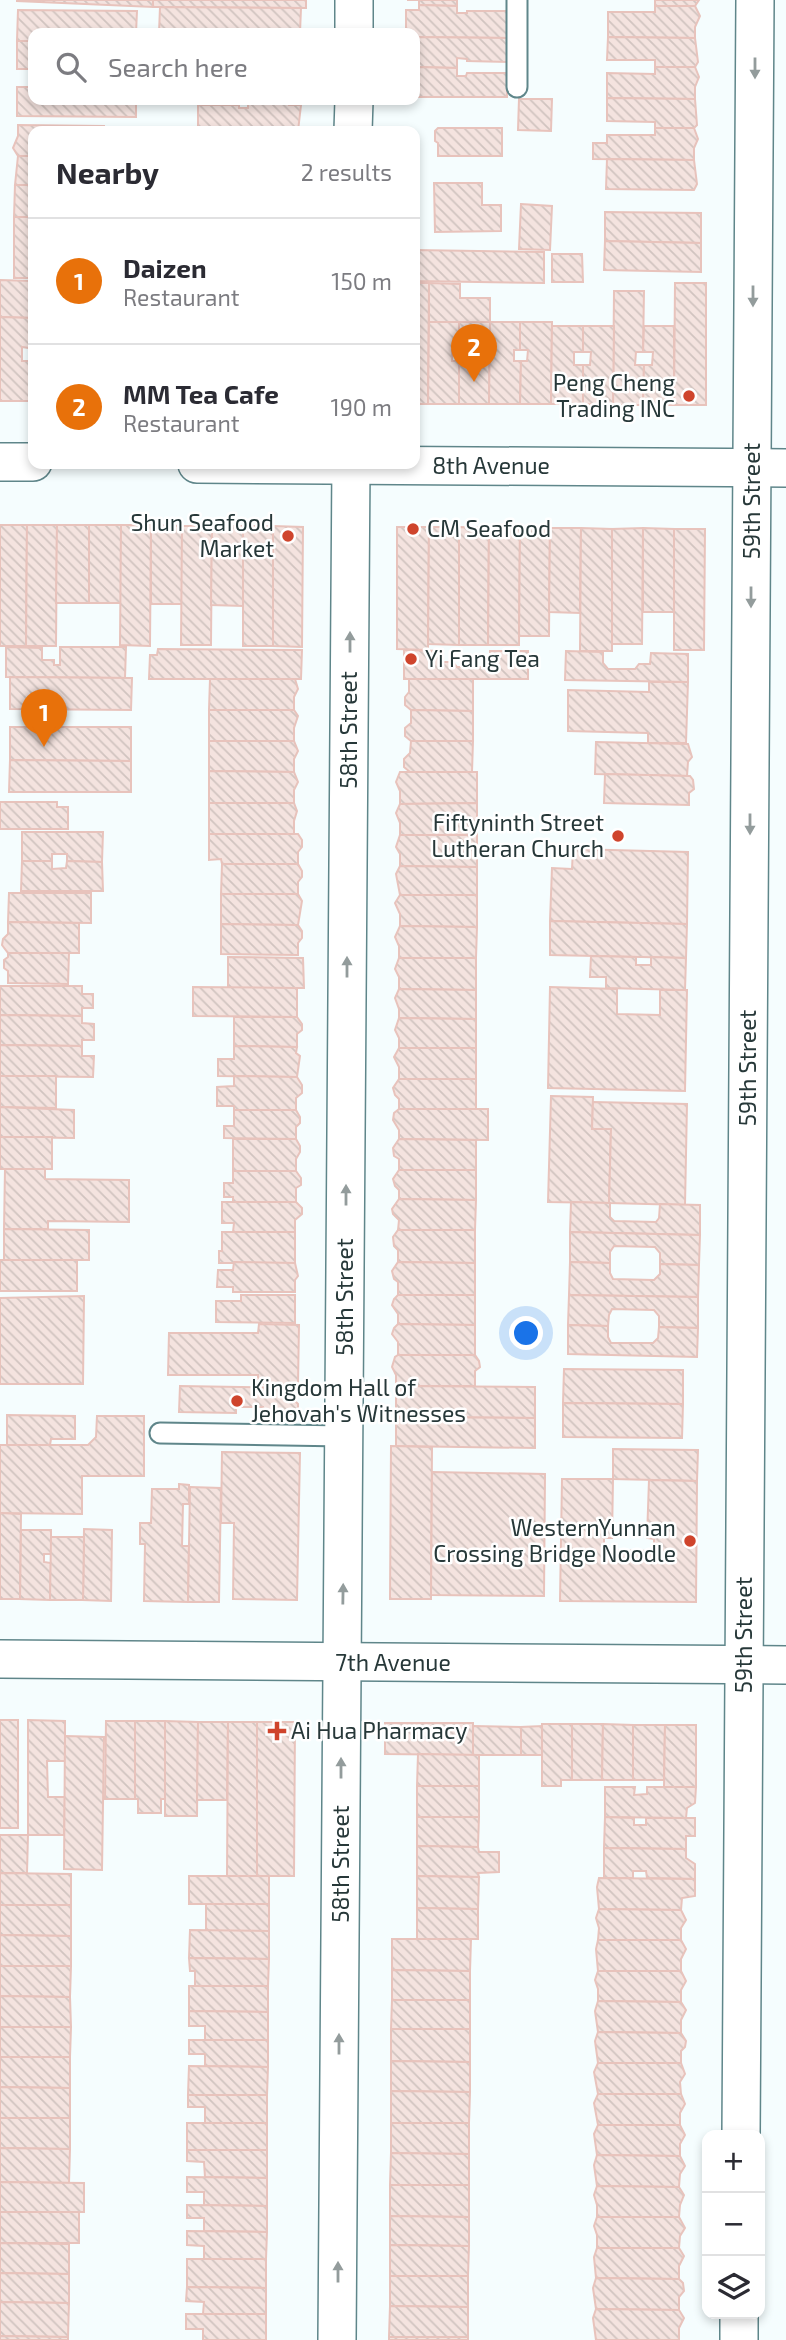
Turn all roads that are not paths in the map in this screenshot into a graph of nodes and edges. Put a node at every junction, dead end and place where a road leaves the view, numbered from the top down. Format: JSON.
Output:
{"nodes":[{"id":1,"x":355,"y":0,"type":"edge"},
{"id":2,"x":517,"y":0,"type":"edge"},
{"id":3,"x":755,"y":0,"type":"edge"},
{"id":4,"x":354,"y":28,"type":"edge"},
{"id":5,"x":517,"y":87,"type":"dead end"},
{"id":6,"x":354,"y":105,"type":"edge"},
{"id":7,"x":354,"y":126,"type":"edge"},
{"id":8,"x":0,"y":462,"type":"edge"},
{"id":9,"x":28,"y":462,"type":"edge"},
{"id":10,"x":420,"y":465,"type":"edge"},
{"id":11,"x":769,"y":468,"type":"edge"},
{"id":12,"x":351,"y":469,"type":"edge"},
{"id":13,"x":160,"y":1433,"type":"dead end"},
{"id":14,"x":344,"y":1436,"type":"junction"},
{"id":15,"x":0,"y":1659,"type":"edge"},
{"id":16,"x":342,"y":1662,"type":"junction"},
{"id":17,"x":744,"y":1665,"type":"junction"},
{"id":18,"x":786,"y":1665,"type":"edge"},
{"id":19,"x":741,"y":2130,"type":"edge"},
{"id":20,"x":739,"y":2319,"type":"edge"},
{"id":21,"x":337,"y":2340,"type":"edge"},
{"id":22,"x":739,"y":2340,"type":"edge"}],
"edges":[{"from":1,"to":4,"type":"street"},
{"from":2,"to":5,"type":"lane"},
{"from":3,"to":11,"type":"street","name":"59th Street","one_way":true},
{"from":6,"to":7,"type":"street"},
{"from":8,"to":9,"type":"street"},
{"from":10,"to":11,"type":"street","name":"8th Avenue"},
{"from":11,"to":17,"type":"street","name":"59th Street","one_way":true},
{"from":14,"to":12,"type":"street","name":"58th Street","one_way":true},
{"from":13,"to":14,"type":"lane"},
{"from":16,"to":14,"type":"street","name":"58th Street","one_way":true},
{"from":15,"to":16,"type":"street","name":"7th Avenue"},
{"from":16,"to":17,"type":"street","name":"7th Avenue"},
{"from":21,"to":16,"type":"street","name":"58th Street","one_way":true},
{"from":17,"to":18,"type":"street","name":"7th Avenue"},
{"from":17,"to":19,"type":"street","name":"59th Street"},
{"from":20,"to":22,"type":"street"}]}
